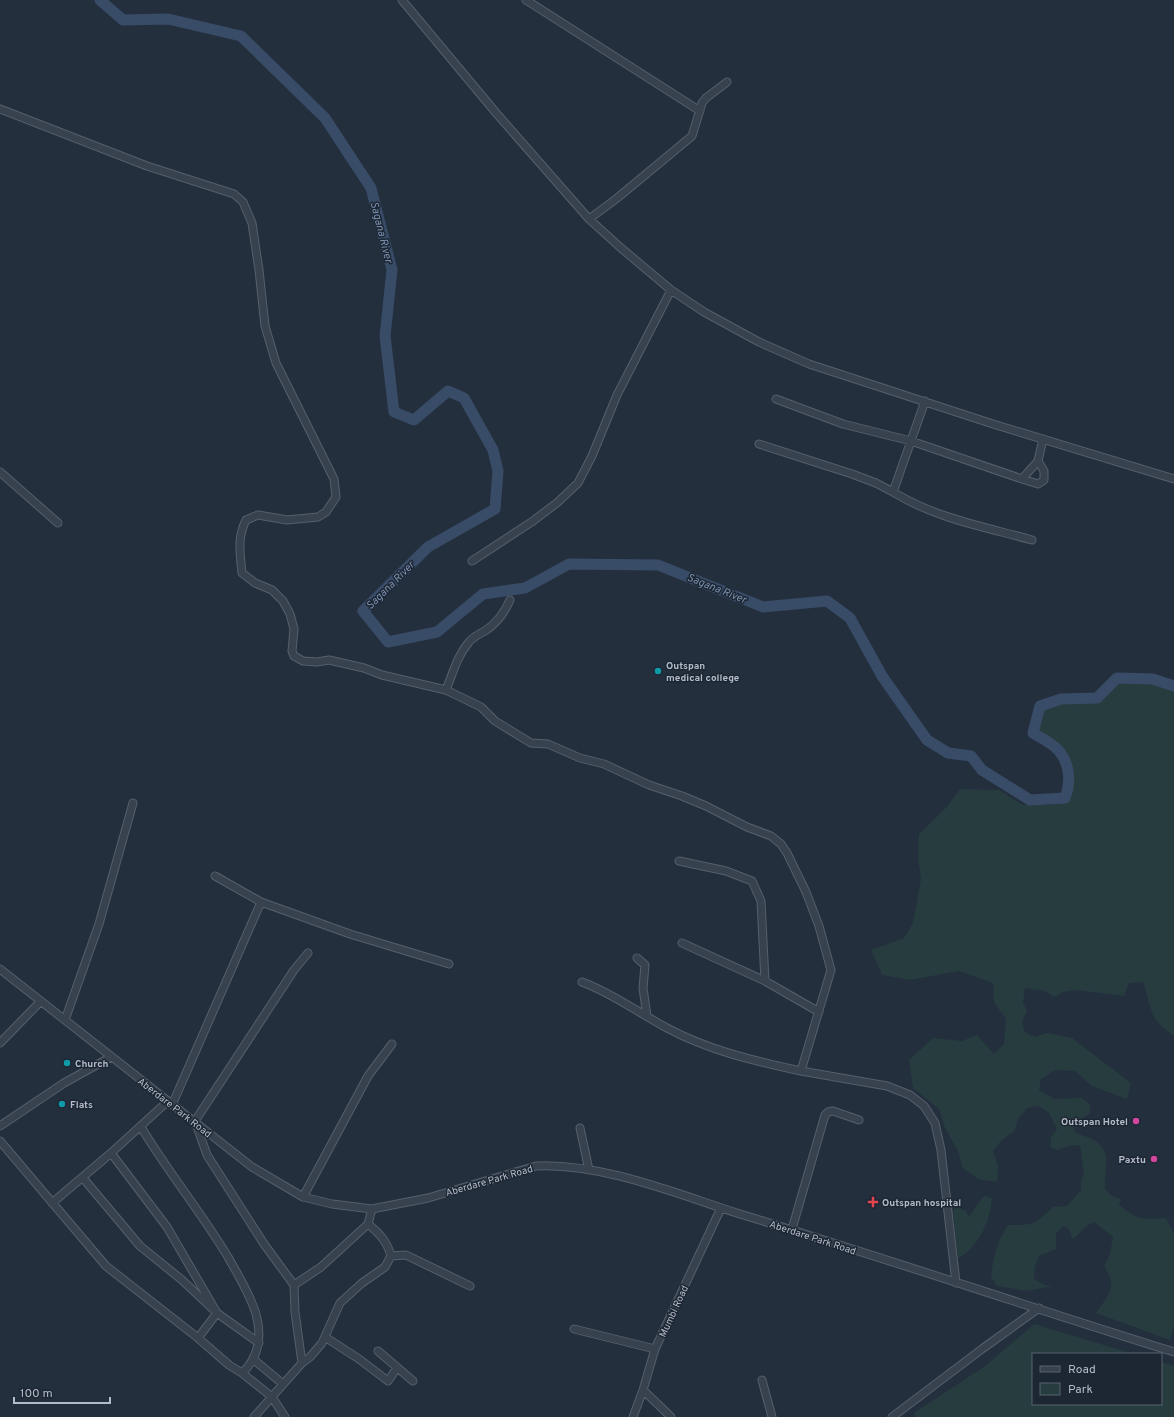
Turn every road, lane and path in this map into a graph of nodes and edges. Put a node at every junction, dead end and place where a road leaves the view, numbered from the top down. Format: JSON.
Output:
{"nodes":[{"id":1,"x":402,"y":0,"type":"edge"},
{"id":2,"x":526,"y":0,"type":"edge"},
{"id":3,"x":727,"y":82,"type":"dead end"},
{"id":4,"x":0,"y":109,"type":"edge"},
{"id":5,"x":700,"y":111,"type":"junction"},
{"id":6,"x":589,"y":219,"type":"junction"},
{"id":7,"x":671,"y":290,"type":"junction"},
{"id":8,"x":776,"y":399,"type":"dead end"},
{"id":9,"x":925,"y":401,"type":"junction"},
{"id":10,"x":1043,"y":439,"type":"junction"},
{"id":11,"x":911,"y":441,"type":"junction"},
{"id":12,"x":759,"y":444,"type":"dead end"},
{"id":13,"x":1038,"y":461,"type":"junction"},
{"id":14,"x":0,"y":472,"type":"edge"},
{"id":15,"x":1022,"y":479,"type":"junction"},
{"id":16,"x":1174,"y":479,"type":"edge"},
{"id":17,"x":893,"y":492,"type":"junction"},
{"id":18,"x":58,"y":523,"type":"dead end"},
{"id":19,"x":1032,"y":540,"type":"dead end"},
{"id":20,"x":472,"y":561,"type":"dead end"},
{"id":21,"x":510,"y":600,"type":"dead end"},
{"id":22,"x":446,"y":690,"type":"junction"},
{"id":23,"x":133,"y":803,"type":"dead end"},
{"id":24,"x":679,"y":861,"type":"dead end"},
{"id":25,"x":215,"y":876,"type":"dead end"},
{"id":26,"x":261,"y":902,"type":"junction"},
{"id":27,"x":682,"y":943,"type":"dead end"},
{"id":28,"x":308,"y":953,"type":"dead end"},
{"id":29,"x":637,"y":958,"type":"dead end"},
{"id":30,"x":449,"y":964,"type":"dead end"},
{"id":31,"x":0,"y":969,"type":"edge"},
{"id":32,"x":765,"y":981,"type":"junction"},
{"id":33,"x":582,"y":982,"type":"dead end"},
{"id":34,"x":41,"y":1001,"type":"junction"},
{"id":35,"x":819,"y":1012,"type":"junction"},
{"id":36,"x":647,"y":1016,"type":"junction"},
{"id":37,"x":65,"y":1020,"type":"junction"},
{"id":38,"x":0,"y":1043,"type":"edge"},
{"id":39,"x":392,"y":1044,"type":"dead end"},
{"id":40,"x":111,"y":1057,"type":"junction"},
{"id":41,"x":801,"y":1071,"type":"junction"},
{"id":42,"x":170,"y":1103,"type":"junction"},
{"id":43,"x":859,"y":1120,"type":"dead end"},
{"id":44,"x":194,"y":1121,"type":"junction"},
{"id":45,"x":0,"y":1126,"type":"edge"},
{"id":46,"x":141,"y":1128,"type":"junction"},
{"id":47,"x":580,"y":1128,"type":"dead end"},
{"id":48,"x":0,"y":1141,"type":"edge"},
{"id":49,"x":111,"y":1153,"type":"junction"},
{"id":50,"x":589,"y":1170,"type":"junction"},
{"id":51,"x":83,"y":1178,"type":"junction"},
{"id":52,"x":303,"y":1197,"type":"junction"},
{"id":53,"x":52,"y":1203,"type":"junction"},
{"id":54,"x":721,"y":1208,"type":"junction"},
{"id":55,"x":372,"y":1209,"type":"junction"},
{"id":56,"x":368,"y":1224,"type":"junction"},
{"id":57,"x":792,"y":1229,"type":"junction"},
{"id":58,"x":391,"y":1256,"type":"junction"},
{"id":59,"x":956,"y":1283,"type":"junction"},
{"id":60,"x":294,"y":1285,"type":"junction"},
{"id":61,"x":470,"y":1286,"type":"dead end"},
{"id":62,"x":1039,"y":1308,"type":"junction"},
{"id":63,"x":217,"y":1312,"type":"junction"},
{"id":64,"x":574,"y":1329,"type":"dead end"},
{"id":65,"x":325,"y":1337,"type":"junction"},
{"id":66,"x":198,"y":1338,"type":"junction"},
{"id":67,"x":259,"y":1343,"type":"junction"},
{"id":68,"x":655,"y":1349,"type":"junction"},
{"id":69,"x":378,"y":1351,"type":"dead end"},
{"id":70,"x":1174,"y":1352,"type":"edge"},
{"id":71,"x":253,"y":1359,"type":"junction"},
{"id":72,"x":302,"y":1363,"type":"junction"},
{"id":73,"x":397,"y":1368,"type":"junction"},
{"id":74,"x":242,"y":1373,"type":"junction"},
{"id":75,"x":762,"y":1380,"type":"dead end"},
{"id":76,"x":413,"y":1381,"type":"dead end"},
{"id":77,"x":283,"y":1384,"type":"junction"},
{"id":78,"x":644,"y":1390,"type":"junction"},
{"id":79,"x":272,"y":1397,"type":"junction"},
{"id":80,"x":254,"y":1417,"type":"edge"},
{"id":81,"x":285,"y":1417,"type":"edge"},
{"id":82,"x":633,"y":1417,"type":"edge"},
{"id":83,"x":671,"y":1417,"type":"edge"},
{"id":84,"x":772,"y":1417,"type":"edge"},
{"id":85,"x":892,"y":1417,"type":"edge"}],
"edges":[{"from":1,"to":6,"type":"street"},
{"from":2,"to":5,"type":"street"},
{"from":3,"to":5,"type":"street"},
{"from":4,"to":22,"type":"street"},
{"from":5,"to":6,"type":"street"},
{"from":6,"to":7,"type":"street"},
{"from":7,"to":9,"type":"street"},
{"from":7,"to":20,"type":"street"},
{"from":8,"to":11,"type":"street"},
{"from":9,"to":10,"type":"street"},
{"from":9,"to":11,"type":"street"},
{"from":10,"to":13,"type":"street"},
{"from":10,"to":16,"type":"street"},
{"from":11,"to":15,"type":"street"},
{"from":11,"to":17,"type":"street"},
{"from":12,"to":17,"type":"street"},
{"from":13,"to":15,"type":"street"},
{"from":13,"to":15,"type":"street"},
{"from":14,"to":18,"type":"street"},
{"from":17,"to":19,"type":"street"},
{"from":21,"to":22,"type":"street"},
{"from":22,"to":35,"type":"street"},
{"from":23,"to":37,"type":"street"},
{"from":24,"to":32,"type":"street"},
{"from":25,"to":26,"type":"street"},
{"from":26,"to":30,"type":"street"},
{"from":26,"to":42,"type":"street"},
{"from":27,"to":32,"type":"street"},
{"from":28,"to":44,"type":"street"},
{"from":29,"to":36,"type":"street"},
{"from":31,"to":34,"type":"street","name":"Aberdare Park Road"},
{"from":32,"to":35,"type":"street"},
{"from":33,"to":36,"type":"street"},
{"from":34,"to":37,"type":"street","name":"Aberdare Park Road"},
{"from":34,"to":38,"type":"street"},
{"from":35,"to":41,"type":"street"},
{"from":36,"to":41,"type":"street"},
{"from":37,"to":40,"type":"street","name":"Aberdare Park Road"},
{"from":39,"to":52,"type":"street"},
{"from":40,"to":42,"type":"street","name":"Aberdare Park Road"},
{"from":40,"to":45,"type":"street"},
{"from":41,"to":59,"type":"street"},
{"from":42,"to":44,"type":"street","name":"Aberdare Park Road"},
{"from":42,"to":46,"type":"street"},
{"from":43,"to":57,"type":"street"},
{"from":44,"to":52,"type":"street","name":"Aberdare Park Road"},
{"from":44,"to":60,"type":"street"},
{"from":46,"to":49,"type":"street"},
{"from":46,"to":67,"type":"street"},
{"from":47,"to":50,"type":"street"},
{"from":48,"to":53,"type":"street"},
{"from":49,"to":51,"type":"street"},
{"from":49,"to":63,"type":"street"},
{"from":50,"to":54,"type":"street","name":"Aberdare Park Road"},
{"from":50,"to":55,"type":"street","name":"Aberdare Park Road"},
{"from":51,"to":53,"type":"street"},
{"from":51,"to":63,"type":"street"},
{"from":52,"to":55,"type":"street","name":"Aberdare Park Road"},
{"from":53,"to":66,"type":"street"},
{"from":54,"to":57,"type":"street","name":"Aberdare Park Road"},
{"from":54,"to":68,"type":"street","name":"Mumbi Road"},
{"from":55,"to":56,"type":"street"},
{"from":56,"to":58,"type":"street"},
{"from":56,"to":60,"type":"street"},
{"from":57,"to":59,"type":"street","name":"Aberdare Park Road"},
{"from":58,"to":61,"type":"street"},
{"from":58,"to":65,"type":"street"},
{"from":59,"to":62,"type":"street","name":"Aberdare Park Road"},
{"from":60,"to":72,"type":"street"},
{"from":62,"to":70,"type":"street","name":"Aberdare Park Road"},
{"from":62,"to":85,"type":"street"},
{"from":63,"to":66,"type":"street"},
{"from":63,"to":67,"type":"street"},
{"from":64,"to":68,"type":"street"},
{"from":65,"to":72,"type":"street"},
{"from":65,"to":73,"type":"street"},
{"from":66,"to":74,"type":"street"},
{"from":67,"to":71,"type":"street"},
{"from":68,"to":78,"type":"street","name":"Mumbi Road"},
{"from":69,"to":73,"type":"street"},
{"from":71,"to":74,"type":"street"},
{"from":71,"to":77,"type":"street"},
{"from":72,"to":77,"type":"street"},
{"from":73,"to":76,"type":"street"},
{"from":74,"to":79,"type":"street"},
{"from":75,"to":84,"type":"street"},
{"from":77,"to":79,"type":"street"},
{"from":78,"to":82,"type":"street","name":"Mumbi Road"},
{"from":78,"to":83,"type":"street"},
{"from":79,"to":80,"type":"street"},
{"from":79,"to":81,"type":"street"}]}
